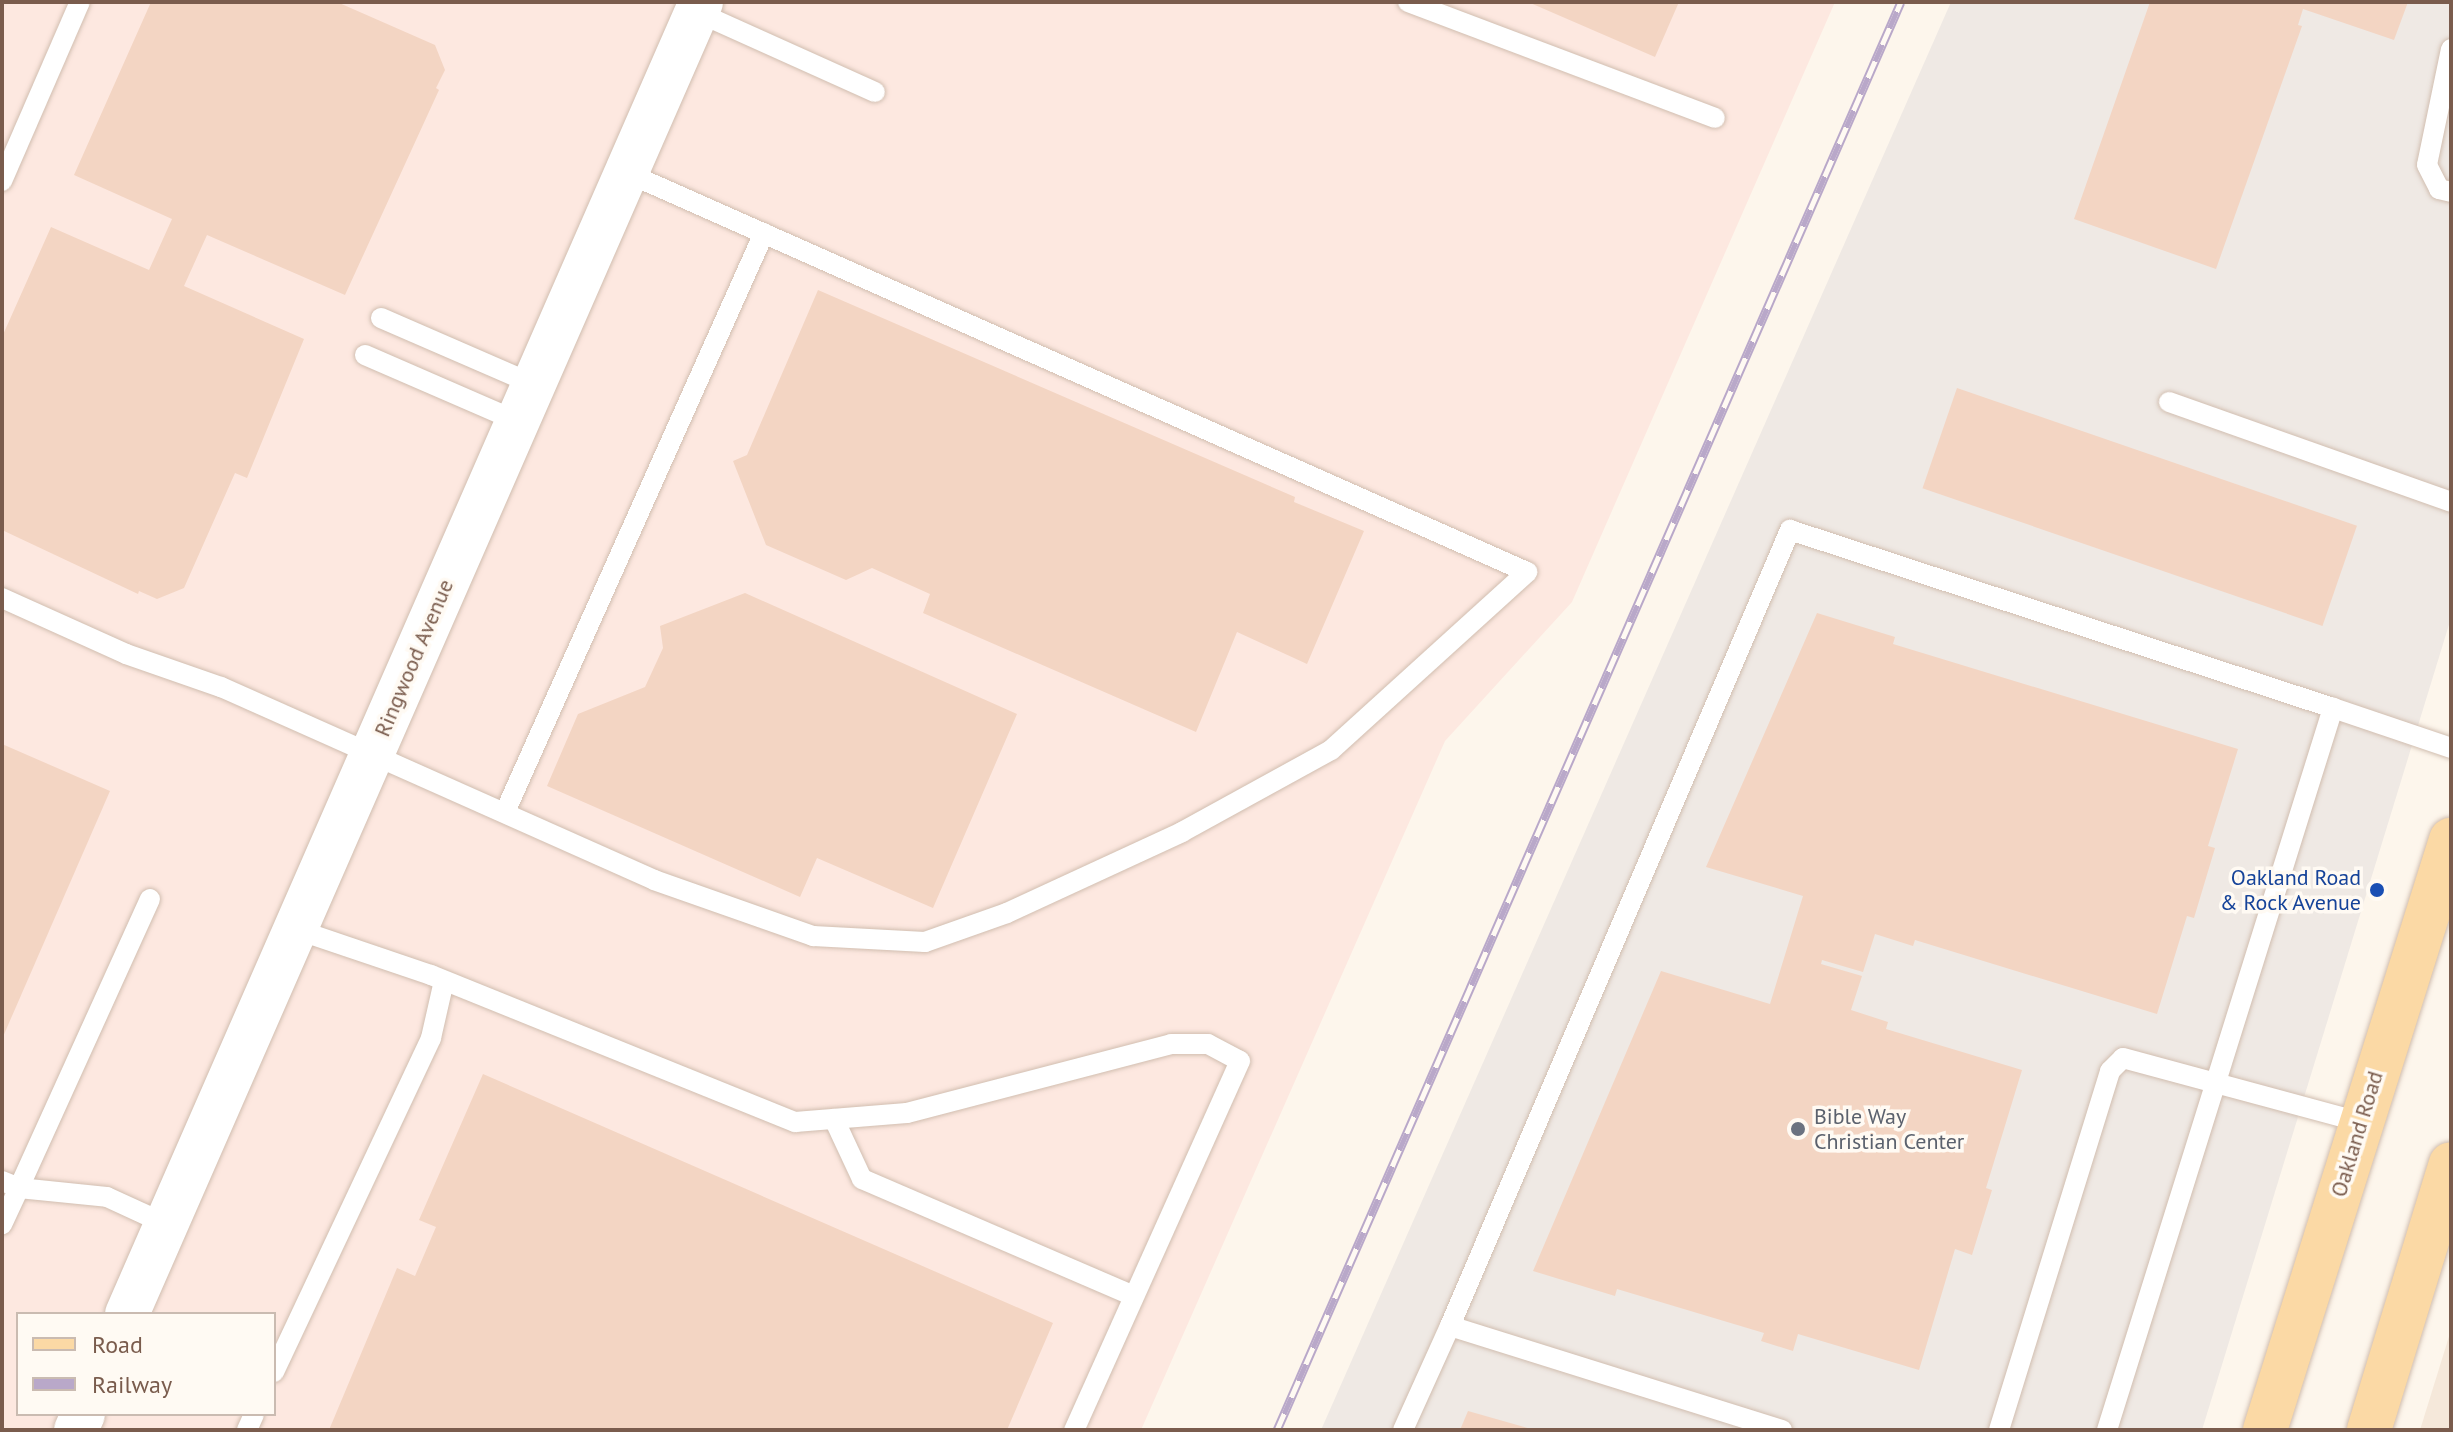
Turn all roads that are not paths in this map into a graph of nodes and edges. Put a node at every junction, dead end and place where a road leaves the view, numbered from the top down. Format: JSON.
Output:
{"nodes":[{"id":1,"x":80,"y":2,"type":"edge"},
{"id":2,"x":1408,"y":2,"type":"edge"},
{"id":3,"x":699,"y":7,"type":"edge"},
{"id":4,"x":2451,"y":49,"type":"edge"},
{"id":5,"x":875,"y":92,"type":"dead end"},
{"id":6,"x":1715,"y":118,"type":"dead end"},
{"id":7,"x":625,"y":172,"type":"junction"},
{"id":8,"x":2,"y":181,"type":"edge"},
{"id":9,"x":2451,"y":192,"type":"edge"},
{"id":10,"x":764,"y":233,"type":"junction"},
{"id":11,"x":381,"y":318,"type":"dead end"},
{"id":12,"x":365,"y":355,"type":"dead end"},
{"id":13,"x":525,"y":402,"type":"junction"},
{"id":14,"x":2169,"y":402,"type":"dead end"},
{"id":15,"x":2451,"y":502,"type":"edge"},
{"id":16,"x":2,"y":598,"type":"edge"},
{"id":17,"x":2333,"y":708,"type":"junction"},
{"id":18,"x":2451,"y":748,"type":"edge"},
{"id":19,"x":371,"y":756,"type":"junction"},
{"id":20,"x":505,"y":812,"type":"junction"},
{"id":21,"x":2451,"y":840,"type":"edge"},
{"id":22,"x":150,"y":899,"type":"dead end"},
{"id":23,"x":295,"y":929,"type":"junction"},
{"id":24,"x":444,"y":981,"type":"junction"},
{"id":25,"x":2216,"y":1081,"type":"junction"},
{"id":26,"x":834,"y":1119,"type":"junction"},
{"id":27,"x":2361,"y":1122,"type":"junction"},
{"id":28,"x":2451,"y":1164,"type":"edge"},
{"id":29,"x":10,"y":1184,"type":"edge"},
{"id":30,"x":2,"y":1224,"type":"edge"},
{"id":31,"x":166,"y":1224,"type":"junction"},
{"id":32,"x":1134,"y":1296,"type":"junction"},
{"id":33,"x":128,"y":1312,"type":"edge"},
{"id":34,"x":1450,"y":1326,"type":"junction"},
{"id":35,"x":276,"y":1368,"type":"edge"},
{"id":36,"x":1074,"y":1430,"type":"edge"},
{"id":37,"x":1403,"y":1430,"type":"edge"},
{"id":38,"x":1782,"y":1430,"type":"edge"},
{"id":39,"x":1999,"y":1430,"type":"edge"},
{"id":40,"x":2107,"y":1430,"type":"edge"},
{"id":41,"x":2265,"y":1430,"type":"edge"},
{"id":42,"x":2369,"y":1430,"type":"edge"}],
"edges":[{"from":1,"to":8,"type":"lane"},
{"from":2,"to":6,"type":"lane"},
{"from":3,"to":5,"type":"lane"},
{"from":3,"to":7,"type":"street","name":"Ringwood Avenue"},
{"from":4,"to":9,"type":"lane"},
{"from":7,"to":10,"type":"lane"},
{"from":7,"to":13,"type":"street","name":"Ringwood Avenue"},
{"from":10,"to":20,"type":"lane"},
{"from":10,"to":20,"type":"lane"},
{"from":11,"to":13,"type":"lane"},
{"from":12,"to":13,"type":"lane"},
{"from":13,"to":19,"type":"street","name":"Ringwood Avenue"},
{"from":14,"to":15,"type":"lane"},
{"from":16,"to":19,"type":"lane"},
{"from":17,"to":18,"type":"lane"},
{"from":17,"to":25,"type":"lane"},
{"from":17,"to":34,"type":"lane"},
{"from":19,"to":20,"type":"lane"},
{"from":19,"to":23,"type":"street","name":"Ringwood Avenue"},
{"from":21,"to":27,"type":"main road","name":"Oakland Road"},
{"from":22,"to":29,"type":"lane"},
{"from":23,"to":24,"type":"lane"},
{"from":23,"to":31,"type":"street","name":"Ringwood Avenue"},
{"from":24,"to":26,"type":"lane"},
{"from":24,"to":35,"type":"lane"},
{"from":25,"to":27,"type":"lane"},
{"from":25,"to":39,"type":"lane"},
{"from":25,"to":40,"type":"lane"},
{"from":26,"to":32,"type":"lane"},
{"from":26,"to":32,"type":"lane"},
{"from":27,"to":41,"type":"main road","name":"Oakland Road"},
{"from":28,"to":42,"type":"main road"},
{"from":29,"to":30,"type":"lane"},
{"from":29,"to":31,"type":"lane"},
{"from":31,"to":33,"type":"street","name":"Ringwood Avenue"},
{"from":32,"to":36,"type":"lane"},
{"from":34,"to":37,"type":"lane"},
{"from":34,"to":38,"type":"lane"}]}
